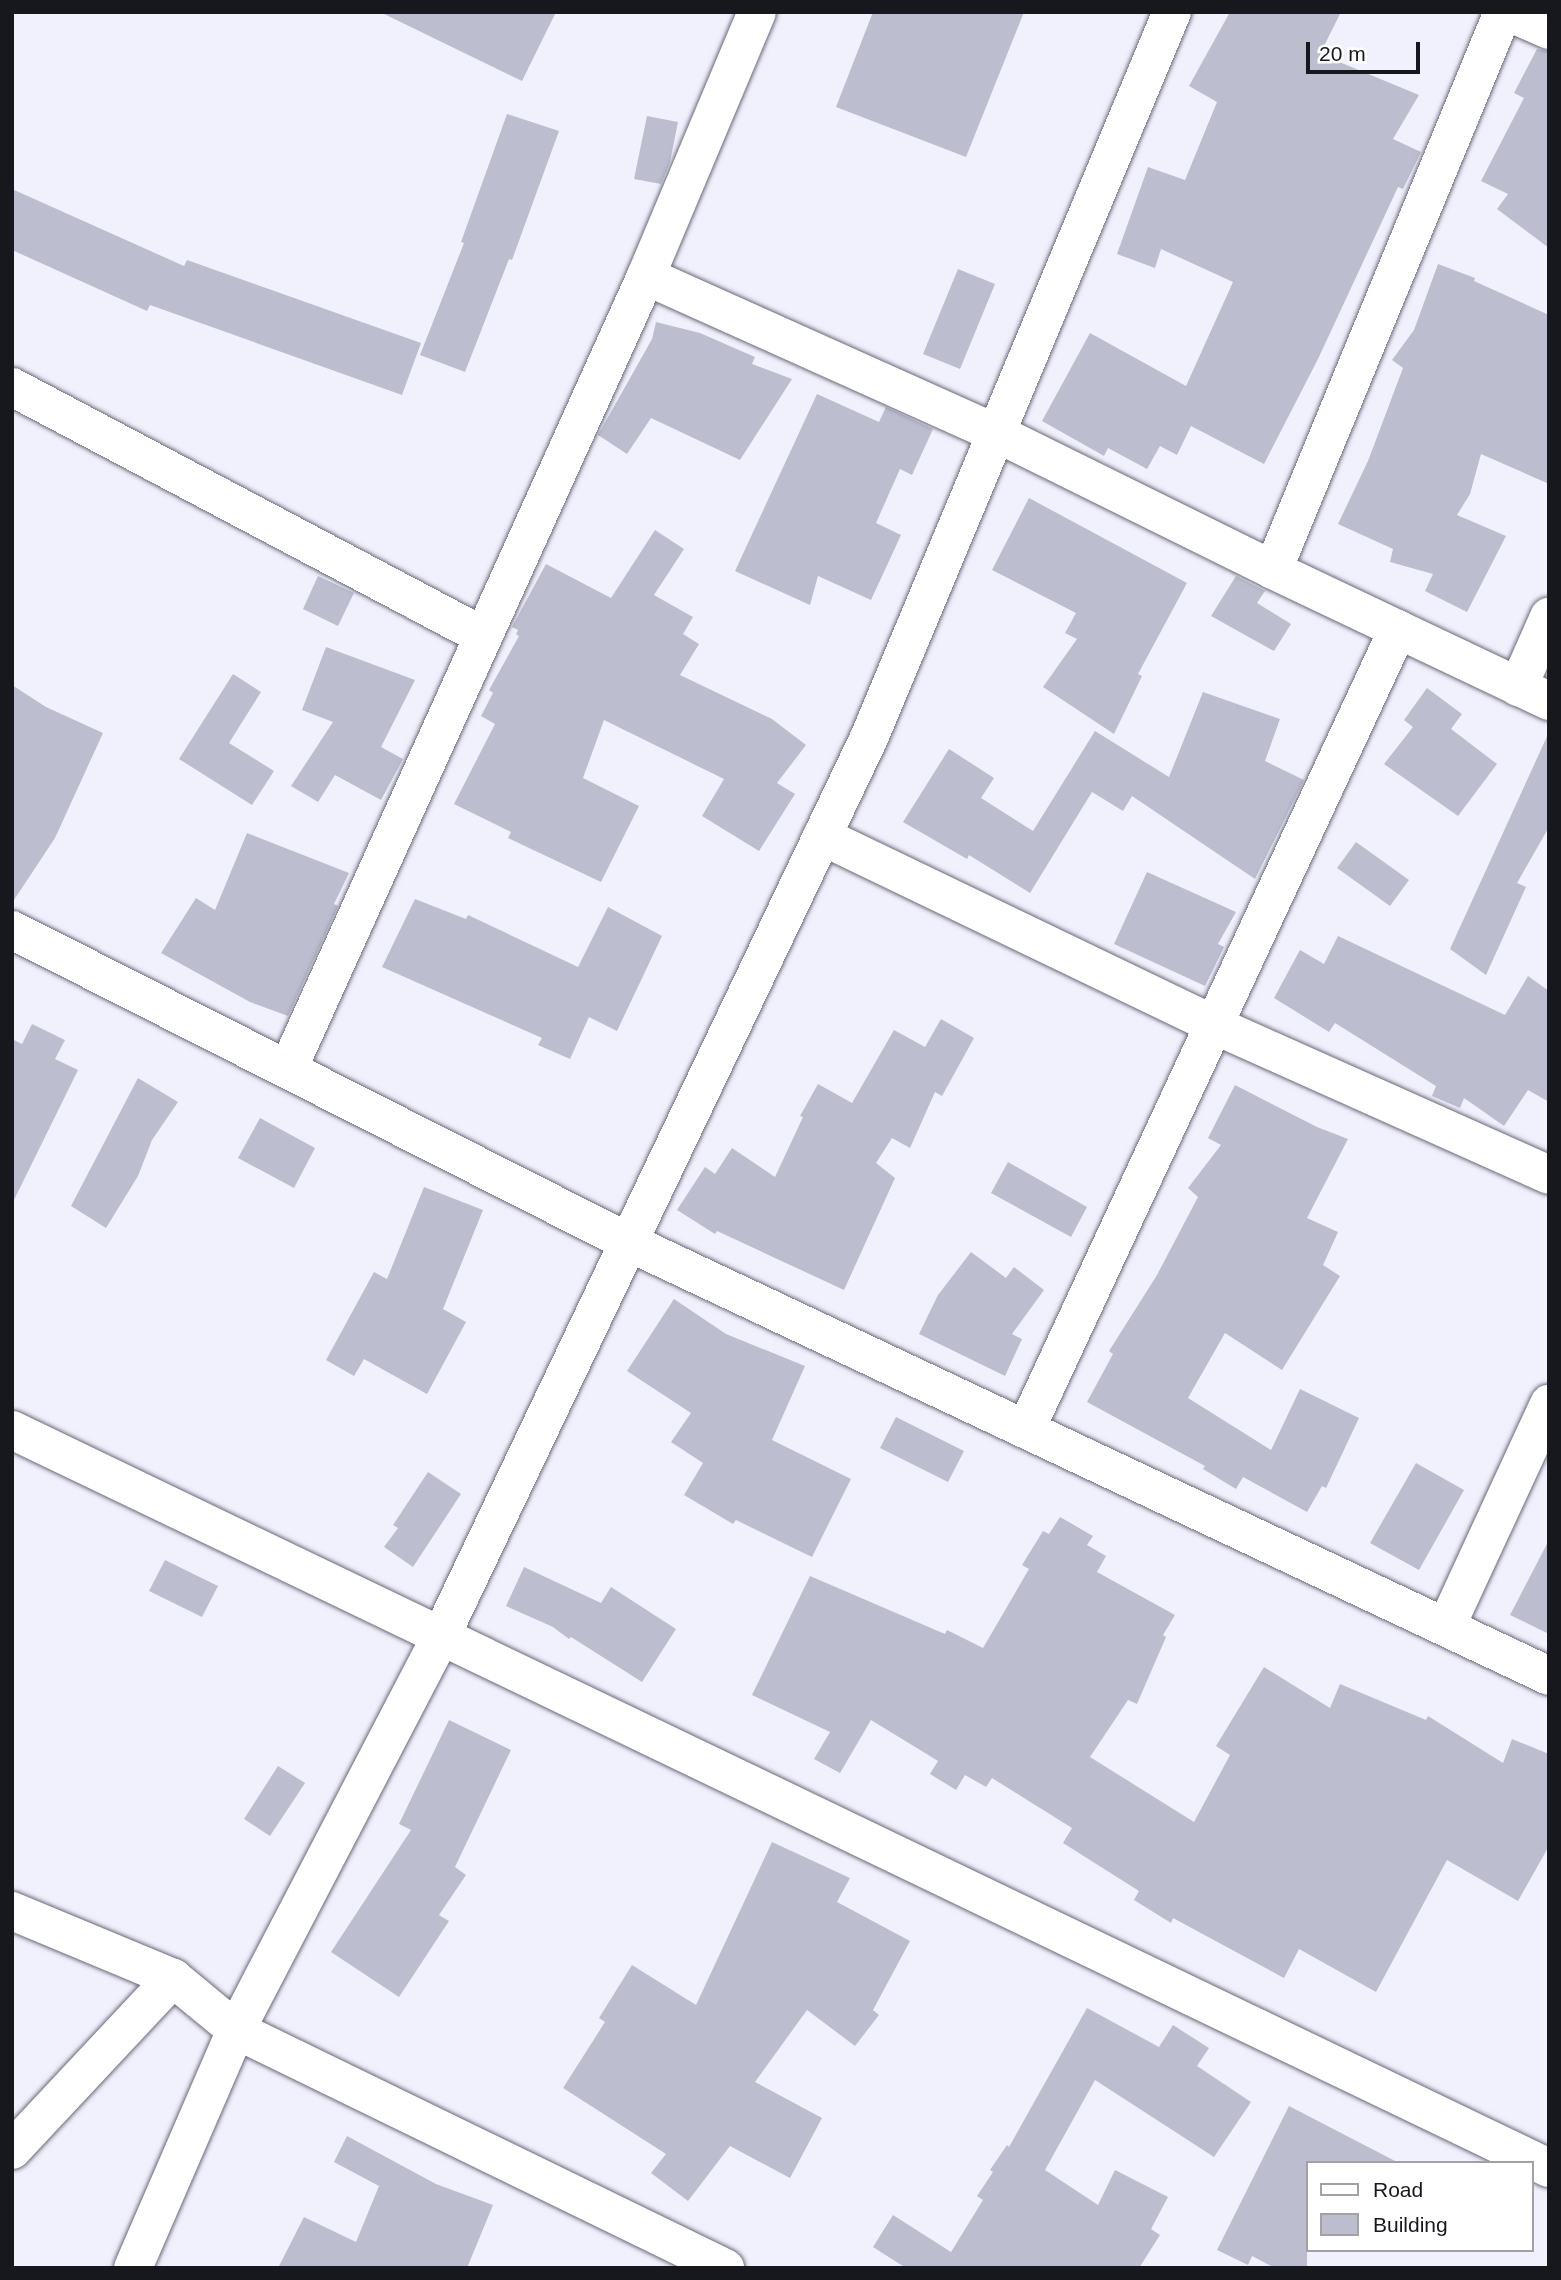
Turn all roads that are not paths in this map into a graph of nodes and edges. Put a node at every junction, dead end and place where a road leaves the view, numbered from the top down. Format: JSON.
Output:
{"nodes":[{"id":1,"x":757,"y":12,"type":"edge"},
{"id":2,"x":1172,"y":12,"type":"edge"},
{"id":3,"x":1503,"y":12,"type":"edge"},
{"id":4,"x":1508,"y":12,"type":"edge"},
{"id":5,"x":1549,"y":30,"type":"edge"},
{"id":6,"x":646,"y":276,"type":"junction"},
{"id":7,"x":12,"y":387,"type":"edge"},
{"id":8,"x":996,"y":433,"type":"junction"},
{"id":9,"x":1273,"y":570,"type":"junction"},
{"id":10,"x":1549,"y":617,"type":"edge"},
{"id":11,"x":1398,"y":629,"type":"junction"},
{"id":12,"x":484,"y":636,"type":"junction"},
{"id":13,"x":1533,"y":694,"type":"edge"},
{"id":14,"x":821,"y":836,"type":"junction"},
{"id":15,"x":12,"y":930,"type":"edge"},
{"id":16,"x":1214,"y":1026,"type":"junction"},
{"id":17,"x":288,"y":1069,"type":"junction"},
{"id":18,"x":1549,"y":1175,"type":"edge"},
{"id":19,"x":628,"y":1242,"type":"junction"},
{"id":20,"x":1549,"y":1404,"type":"edge"},
{"id":21,"x":1026,"y":1429,"type":"junction"},
{"id":22,"x":12,"y":1430,"type":"edge"},
{"id":23,"x":1446,"y":1627,"type":"junction"},
{"id":24,"x":441,"y":1636,"type":"junction"},
{"id":25,"x":1549,"y":1676,"type":"edge"},
{"id":26,"x":12,"y":1912,"type":"edge"},
{"id":27,"x":173,"y":1978,"type":"junction"},
{"id":28,"x":236,"y":2030,"type":"junction"},
{"id":29,"x":12,"y":2150,"type":"edge"},
{"id":30,"x":1549,"y":2168,"type":"edge"},
{"id":31,"x":133,"y":2268,"type":"edge"},
{"id":32,"x":725,"y":2268,"type":"edge"}],
"edges":[{"from":1,"to":6,"type":"street"},
{"from":2,"to":8,"type":"street"},
{"from":3,"to":9,"type":"street"},
{"from":4,"to":5,"type":"street"},
{"from":6,"to":8,"type":"street"},
{"from":6,"to":12,"type":"street"},
{"from":7,"to":12,"type":"street"},
{"from":8,"to":9,"type":"street"},
{"from":8,"to":14,"type":"street"},
{"from":9,"to":11,"type":"street"},
{"from":10,"to":13,"type":"street"},
{"from":11,"to":13,"type":"street"},
{"from":11,"to":16,"type":"street"},
{"from":12,"to":17,"type":"street"},
{"from":14,"to":16,"type":"street"},
{"from":14,"to":19,"type":"street"},
{"from":15,"to":17,"type":"street"},
{"from":16,"to":18,"type":"street"},
{"from":16,"to":21,"type":"street"},
{"from":17,"to":19,"type":"street"},
{"from":19,"to":21,"type":"street"},
{"from":19,"to":24,"type":"street"},
{"from":20,"to":23,"type":"street"},
{"from":21,"to":23,"type":"street"},
{"from":22,"to":24,"type":"street"},
{"from":23,"to":25,"type":"street"},
{"from":24,"to":28,"type":"street"},
{"from":24,"to":30,"type":"street"},
{"from":26,"to":27,"type":"street"},
{"from":27,"to":28,"type":"street"},
{"from":27,"to":29,"type":"street"},
{"from":28,"to":31,"type":"street"},
{"from":28,"to":32,"type":"street"}]}
